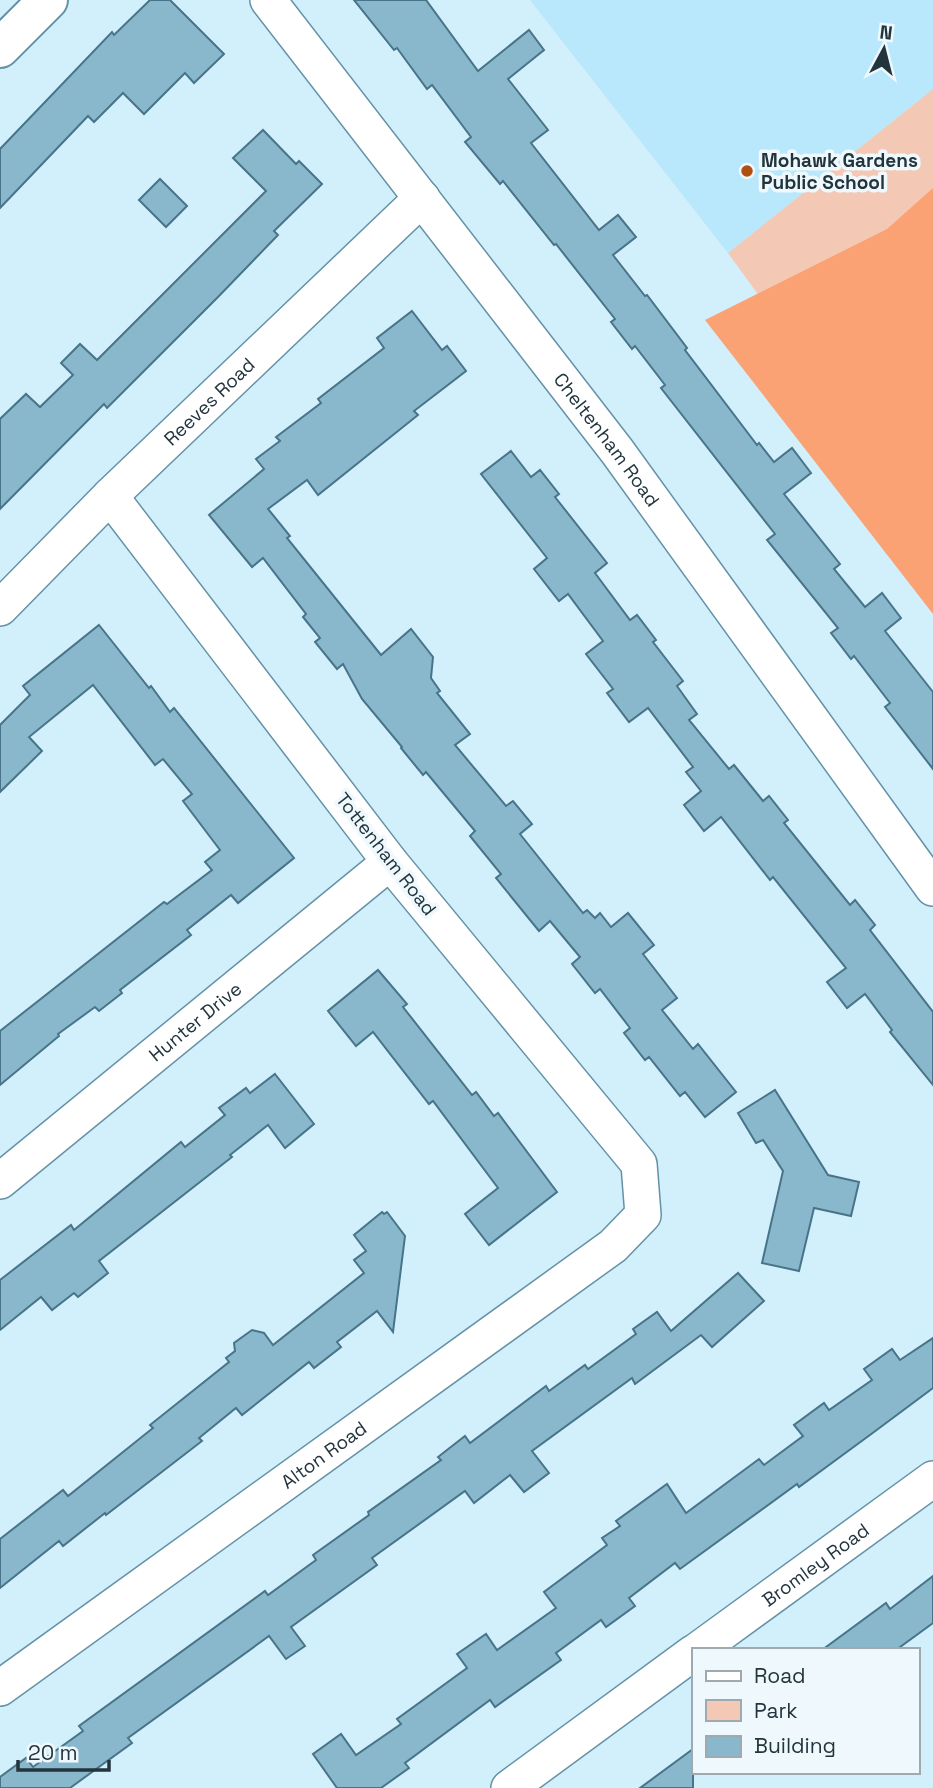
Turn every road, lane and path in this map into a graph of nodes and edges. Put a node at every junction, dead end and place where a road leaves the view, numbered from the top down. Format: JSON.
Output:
{"nodes":[{"id":1,"x":48,"y":0,"type":"edge"},
{"id":2,"x":268,"y":0,"type":"edge"},
{"id":3,"x":0,"y":48,"type":"edge"},
{"id":4,"x":422,"y":198,"type":"junction"},
{"id":5,"x":110,"y":496,"type":"junction"},
{"id":6,"x":0,"y":608,"type":"edge"},
{"id":7,"x":390,"y":862,"type":"junction"},
{"id":8,"x":933,"y":888,"type":"edge"},
{"id":9,"x":0,"y":1181,"type":"edge"},
{"id":10,"x":643,"y":1215,"type":"joint"},
{"id":11,"x":933,"y":1479,"type":"edge"},
{"id":12,"x":701,"y":1648,"type":"edge"},
{"id":13,"x":692,"y":1654,"type":"edge"},
{"id":14,"x":0,"y":1688,"type":"edge"},
{"id":15,"x":509,"y":1788,"type":"edge"}],
"edges":[{"from":1,"to":3,"type":"street"},
{"from":2,"to":4,"type":"street","name":"Cheltenham Road"},
{"from":4,"to":5,"type":"street","name":"Reeves Road"},
{"from":4,"to":8,"type":"street","name":"Cheltenham Road"},
{"from":5,"to":6,"type":"street","name":"Reeves Road"},
{"from":5,"to":7,"type":"street","name":"Tottenham Road"},
{"from":7,"to":9,"type":"street","name":"Hunter Drive"},
{"from":7,"to":10,"type":"street","name":"Tottenham Road"},
{"from":10,"to":14,"type":"street","name":"Alton Road"},
{"from":11,"to":12,"type":"street","name":"Bromley Road"},
{"from":13,"to":15,"type":"street"}]}
